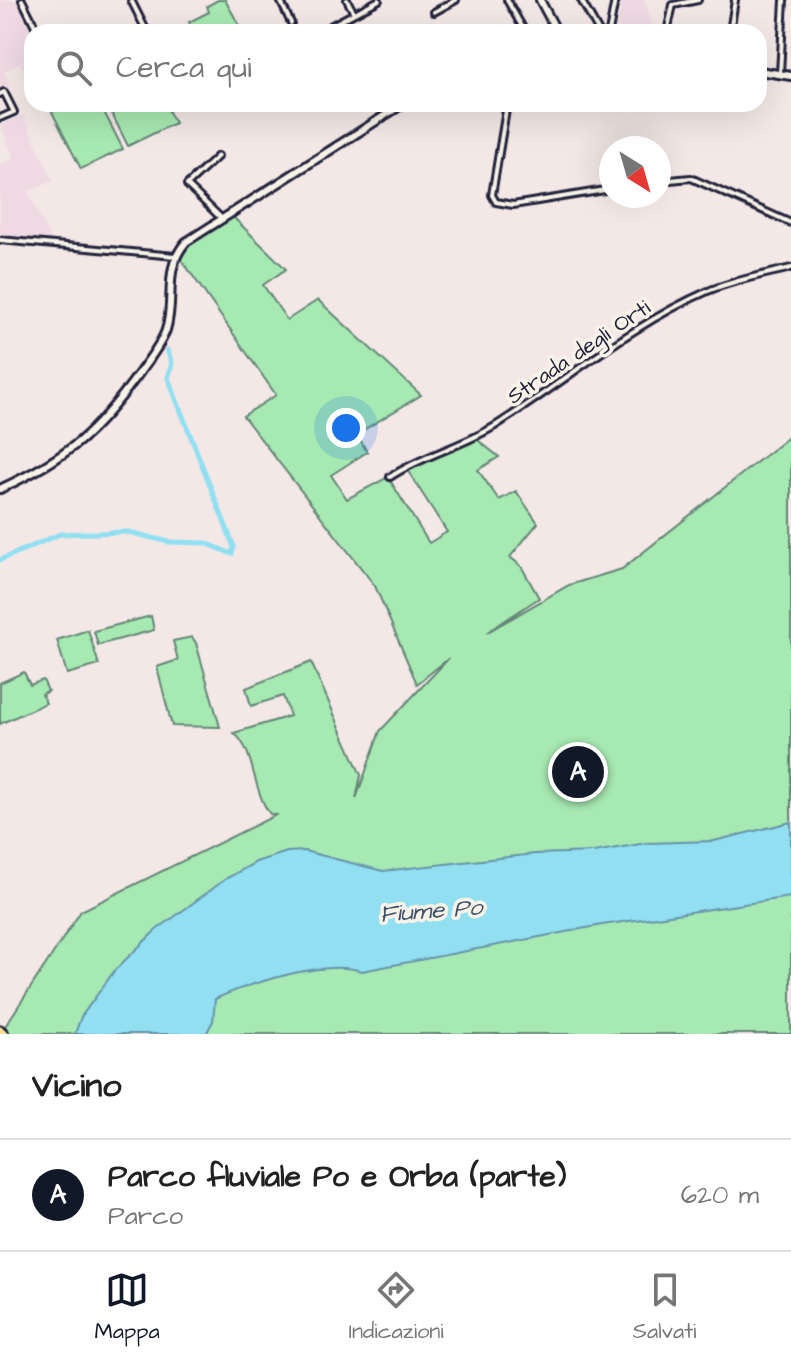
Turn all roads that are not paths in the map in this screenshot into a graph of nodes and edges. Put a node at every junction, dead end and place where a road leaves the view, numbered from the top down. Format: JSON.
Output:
{"nodes":[{"id":1,"x":22,"y":0,"type":"edge"},
{"id":2,"x":131,"y":0,"type":"edge"},
{"id":3,"x":280,"y":0,"type":"edge"},
{"id":4,"x":347,"y":0,"type":"edge"},
{"id":5,"x":362,"y":0,"type":"edge"},
{"id":6,"x":379,"y":0,"type":"edge"},
{"id":7,"x":456,"y":0,"type":"edge"},
{"id":8,"x":507,"y":0,"type":"edge"},
{"id":9,"x":540,"y":0,"type":"edge"},
{"id":10,"x":581,"y":0,"type":"edge"},
{"id":11,"x":615,"y":0,"type":"edge"},
{"id":12,"x":668,"y":0,"type":"edge"},
{"id":13,"x":698,"y":0,"type":"edge"},
{"id":14,"x":735,"y":0,"type":"edge"},
{"id":15,"x":784,"y":0,"type":"edge"},
{"id":16,"x":673,"y":5,"type":"junction"},
{"id":17,"x":366,"y":7,"type":"junction"},
{"id":18,"x":434,"y":12,"type":"dead end"},
{"id":19,"x":354,"y":13,"type":"junction"},
{"id":20,"x":291,"y":23,"type":"dead end"},
{"id":21,"x":34,"y":24,"type":"edge"},
{"id":22,"x":143,"y":24,"type":"edge"},
{"id":23,"x":334,"y":24,"type":"edge"},
{"id":24,"x":518,"y":24,"type":"edge"},
{"id":25,"x":553,"y":24,"type":"edge"},
{"id":26,"x":594,"y":24,"type":"edge"},
{"id":27,"x":610,"y":24,"type":"edge"},
{"id":28,"x":669,"y":24,"type":"edge"},
{"id":29,"x":731,"y":24,"type":"edge"},
{"id":30,"x":767,"y":72,"type":"edge"},
{"id":31,"x":780,"y":74,"type":"junction"},
{"id":32,"x":791,"y":76,"type":"edge"},
{"id":33,"x":0,"y":94,"type":"edge"},
{"id":34,"x":390,"y":112,"type":"edge"},
{"id":35,"x":506,"y":112,"type":"edge"},
{"id":36,"x":0,"y":118,"type":"edge"},
{"id":37,"x":218,"y":156,"type":"dead end"},
{"id":38,"x":671,"y":180,"type":"edge"},
{"id":39,"x":599,"y":191,"type":"edge"},
{"id":40,"x":221,"y":218,"type":"junction"},
{"id":41,"x":791,"y":223,"type":"edge"},
{"id":42,"x":0,"y":240,"type":"edge"},
{"id":43,"x":175,"y":256,"type":"junction"},
{"id":44,"x":791,"y":268,"type":"edge"},
{"id":45,"x":390,"y":477,"type":"dead end"},
{"id":46,"x":0,"y":489,"type":"edge"}],
"edges":[{"from":1,"to":21,"type":"street"},
{"from":2,"to":22,"type":"street"},
{"from":3,"to":20,"type":"street"},
{"from":4,"to":19,"type":"street"},
{"from":5,"to":17,"type":"street"},
{"from":6,"to":17,"type":"street"},
{"from":7,"to":18,"type":"street"},
{"from":8,"to":24,"type":"street"},
{"from":9,"to":25,"type":"street"},
{"from":10,"to":26,"type":"street"},
{"from":11,"to":27,"type":"street"},
{"from":12,"to":16,"type":"street"},
{"from":13,"to":16,"type":"street"},
{"from":14,"to":29,"type":"street"},
{"from":15,"to":31,"type":"street"},
{"from":16,"to":28,"type":"street"},
{"from":17,"to":19,"type":"street"},
{"from":19,"to":23,"type":"street"},
{"from":30,"to":31,"type":"street"},
{"from":31,"to":32,"type":"street"},
{"from":33,"to":36,"type":"street"},
{"from":34,"to":40,"type":"street"},
{"from":35,"to":39,"type":"street"},
{"from":37,"to":40,"type":"street"},
{"from":38,"to":41,"type":"street"},
{"from":40,"to":43,"type":"street"},
{"from":42,"to":43,"type":"street"},
{"from":43,"to":46,"type":"street"},
{"from":44,"to":45,"type":"street","name":"Strada degli Orti"}]}
